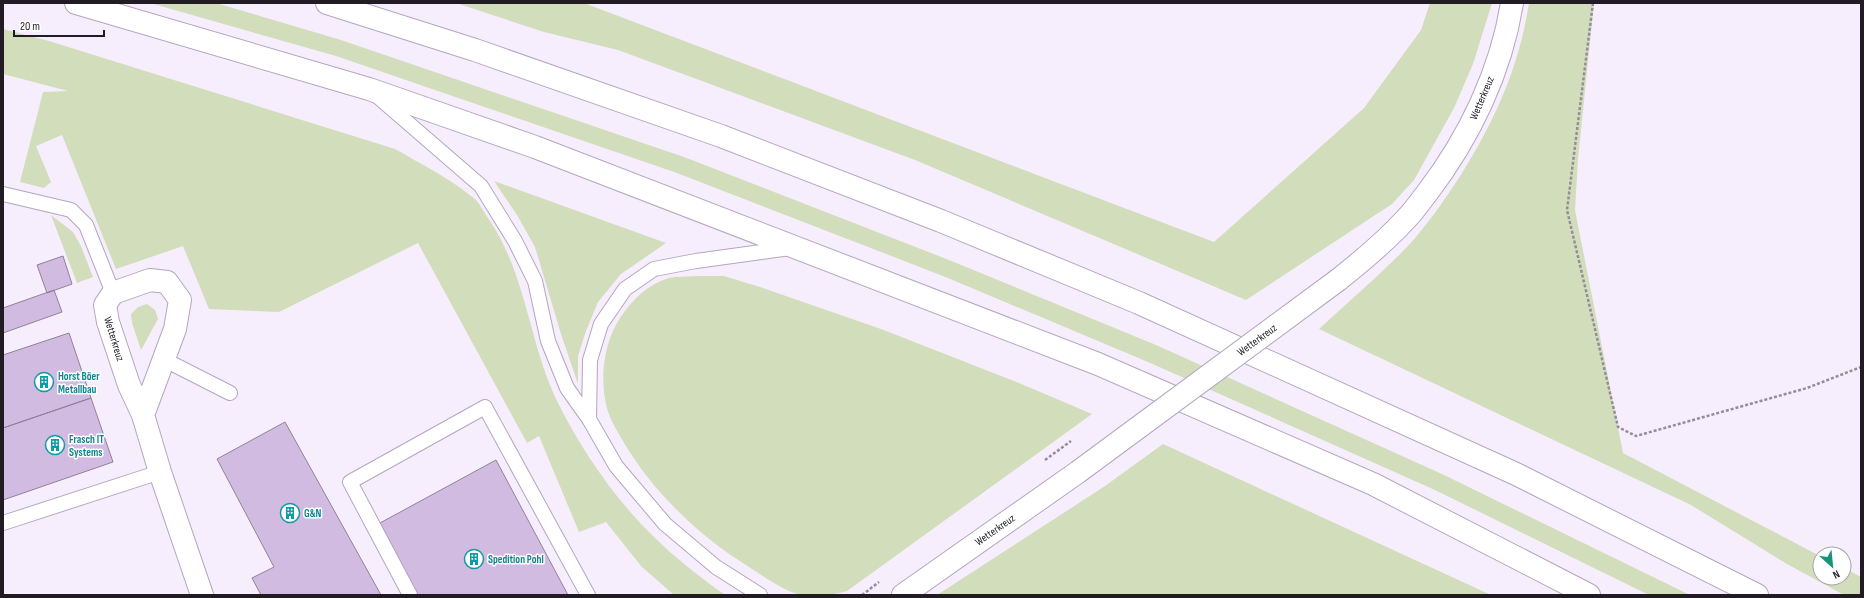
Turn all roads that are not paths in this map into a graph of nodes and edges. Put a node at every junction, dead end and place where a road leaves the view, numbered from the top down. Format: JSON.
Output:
{"nodes":[{"id":1,"x":76,"y":3,"type":"edge"},
{"id":2,"x":327,"y":3,"type":"edge"},
{"id":3,"x":1512,"y":3,"type":"edge"},
{"id":4,"x":369,"y":89,"type":"junction"},
{"id":5,"x":3,"y":194,"type":"edge"},
{"id":6,"x":794,"y":247,"type":"junction"},
{"id":7,"x":113,"y":293,"type":"junction"},
{"id":8,"x":163,"y":359,"type":"junction"},
{"id":9,"x":230,"y":393,"type":"dead end"},
{"id":10,"x":143,"y":415,"type":"junction"},
{"id":11,"x":589,"y":419,"type":"junction"},
{"id":12,"x":160,"y":472,"type":"junction"},
{"id":13,"x":3,"y":523,"type":"edge"},
{"id":14,"x":202,"y":595,"type":"edge"},
{"id":15,"x":410,"y":595,"type":"edge"},
{"id":16,"x":588,"y":595,"type":"edge"},
{"id":17,"x":760,"y":595,"type":"edge"},
{"id":18,"x":903,"y":595,"type":"edge"},
{"id":19,"x":1589,"y":595,"type":"edge"},
{"id":20,"x":1757,"y":595,"type":"edge"}],
"edges":[{"from":1,"to":4,"type":"main road"},
{"from":2,"to":20,"type":"main road"},
{"from":3,"to":18,"type":"main road","name":"Wetterkreuz","bridge":true},
{"from":4,"to":6,"type":"main road"},
{"from":4,"to":11,"type":"lane"},
{"from":5,"to":7,"type":"lane"},
{"from":6,"to":11,"type":"lane"},
{"from":6,"to":19,"type":"main road"},
{"from":7,"to":8,"type":"main road"},
{"from":7,"to":10,"type":"main road","name":"Wetterkreuz"},
{"from":8,"to":9,"type":"lane"},
{"from":8,"to":10,"type":"main road"},
{"from":10,"to":12,"type":"main road","name":"Wetterkreuz"},
{"from":11,"to":17,"type":"lane"},
{"from":12,"to":13,"type":"lane"},
{"from":12,"to":14,"type":"main road","name":"Wetterkreuz"},
{"from":15,"to":16,"type":"lane"}]}
